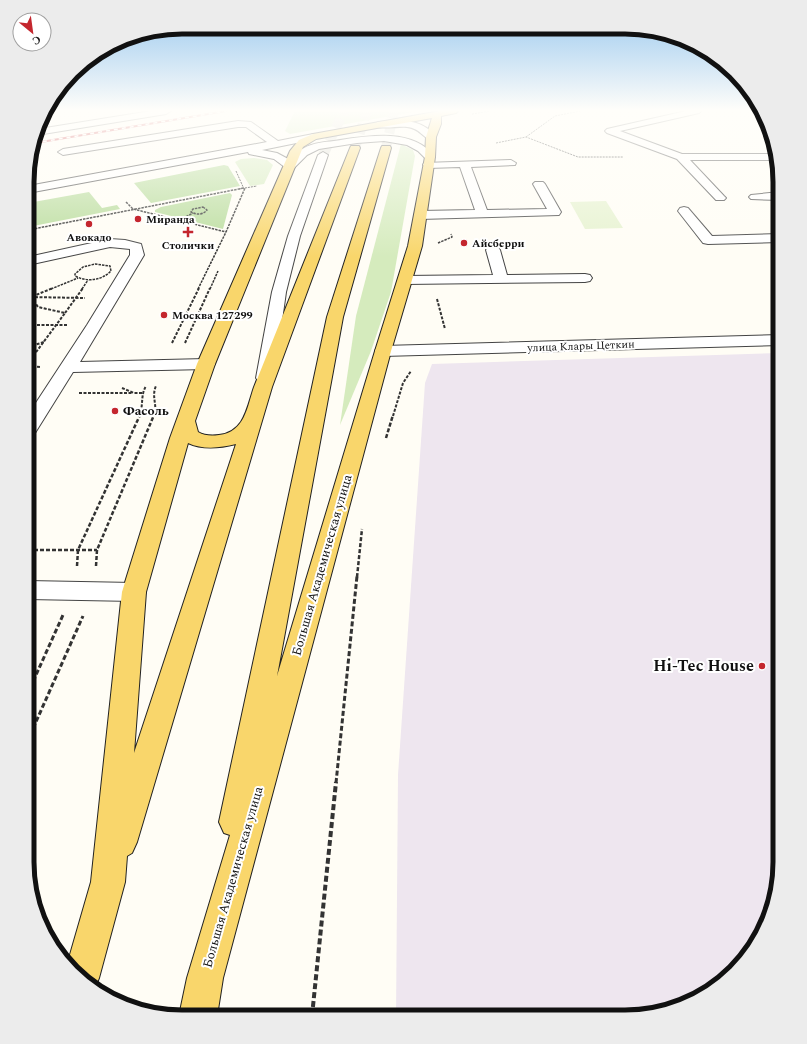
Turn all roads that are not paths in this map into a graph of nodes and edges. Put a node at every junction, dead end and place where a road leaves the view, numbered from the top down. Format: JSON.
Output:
{"nodes":[{"id":1,"x":192,"y":160,"type":"edge"},
{"id":2,"x":285,"y":160,"type":"edge"},
{"id":3,"x":292,"y":160,"type":"edge"},
{"id":4,"x":295,"y":160,"type":"edge"},
{"id":5,"x":321,"y":160,"type":"tunnel mouth"},
{"id":6,"x":350,"y":160,"type":"tunnel mouth"},
{"id":7,"x":382,"y":160,"type":"tunnel mouth"},
{"id":8,"x":684,"y":160,"type":"edge"},
{"id":9,"x":429,"y":161,"type":"joint"},
{"id":10,"x":511,"y":163,"type":"dead end"},
{"id":11,"x":464,"y":164,"type":"junction"},
{"id":12,"x":290,"y":166,"type":"junction"},
{"id":13,"x":539,"y":184,"type":"dead end"},
{"id":14,"x":34,"y":189,"type":"edge"},
{"id":15,"x":773,"y":196,"type":"edge"},
{"id":16,"x":755,"y":197,"type":"dead end"},
{"id":17,"x":720,"y":198,"type":"dead end"},
{"id":18,"x":684,"y":211,"type":"dead end"},
{"id":19,"x":483,"y":214,"type":"junction"},
{"id":20,"x":420,"y":215,"type":"junction"},
{"id":21,"x":773,"y":238,"type":"edge"},
{"id":22,"x":493,"y":250,"type":"dead end"},
{"id":23,"x":34,"y":260,"type":"edge"},
{"id":24,"x":501,"y":278,"type":"junction"},
{"id":25,"x":585,"y":278,"type":"dead end"},
{"id":26,"x":405,"y":280,"type":"junction"},
{"id":27,"x":773,"y":340,"type":"edge"},
{"id":28,"x":383,"y":351,"type":"junction"},
{"id":29,"x":206,"y":364,"type":"junction"},
{"id":30,"x":67,"y":367,"type":"junction"},
{"id":31,"x":263,"y":386,"type":"junction"},
{"id":32,"x":34,"y":419,"type":"edge"},
{"id":33,"x":186,"y":420,"type":"junction"},
{"id":34,"x":252,"y":422,"type":"junction"},
{"id":35,"x":34,"y":590,"type":"edge"},
{"id":36,"x":134,"y":592,"type":"junction"},
{"id":37,"x":108,"y":882,"type":"junction"},
{"id":38,"x":83,"y":972,"type":"edge"},
{"id":39,"x":205,"y":978,"type":"junction"},
{"id":40,"x":199,"y":1010,"type":"edge"}],
"edges":[{"from":1,"to":14,"type":"street"},
{"from":2,"to":12,"type":"street"},
{"from":3,"to":12,"type":"main road"},
{"from":4,"to":12,"type":"street"},
{"from":5,"to":31,"type":"street"},
{"from":6,"to":31,"type":"main road"},
{"from":7,"to":39,"type":"main road"},
{"from":8,"to":17,"type":"street"},
{"from":9,"to":11,"type":"street"},
{"from":9,"to":20,"type":"main road","name":"Большая Академическая улица"},
{"from":10,"to":11,"type":"street"},
{"from":11,"to":19,"type":"street"},
{"from":12,"to":29,"type":"main road"},
{"from":13,"to":19,"type":"street"},
{"from":15,"to":16,"type":"street"},
{"from":18,"to":21,"type":"street"},
{"from":19,"to":20,"type":"street"},
{"from":20,"to":26,"type":"main road","name":"Большая Академическая улица"},
{"from":22,"to":24,"type":"street"},
{"from":23,"to":30,"type":"street"},
{"from":24,"to":25,"type":"street"},
{"from":24,"to":26,"type":"street"},
{"from":26,"to":28,"type":"main road","name":"Большая Академическая улица"},
{"from":27,"to":28,"type":"street","name":"улица Клары Цеткин"},
{"from":28,"to":39,"type":"main road","name":"Большая Академическая улица"},
{"from":29,"to":30,"type":"street"},
{"from":29,"to":33,"type":"main road"},
{"from":30,"to":32,"type":"street"},
{"from":31,"to":34,"type":"main road"},
{"from":33,"to":34,"type":"main road"},
{"from":33,"to":36,"type":"main road"},
{"from":34,"to":37,"type":"main road"},
{"from":35,"to":36,"type":"street"},
{"from":36,"to":37,"type":"main road"},
{"from":37,"to":38,"type":"main road"},
{"from":39,"to":40,"type":"main road","name":"Большая Академическая улица"}]}
